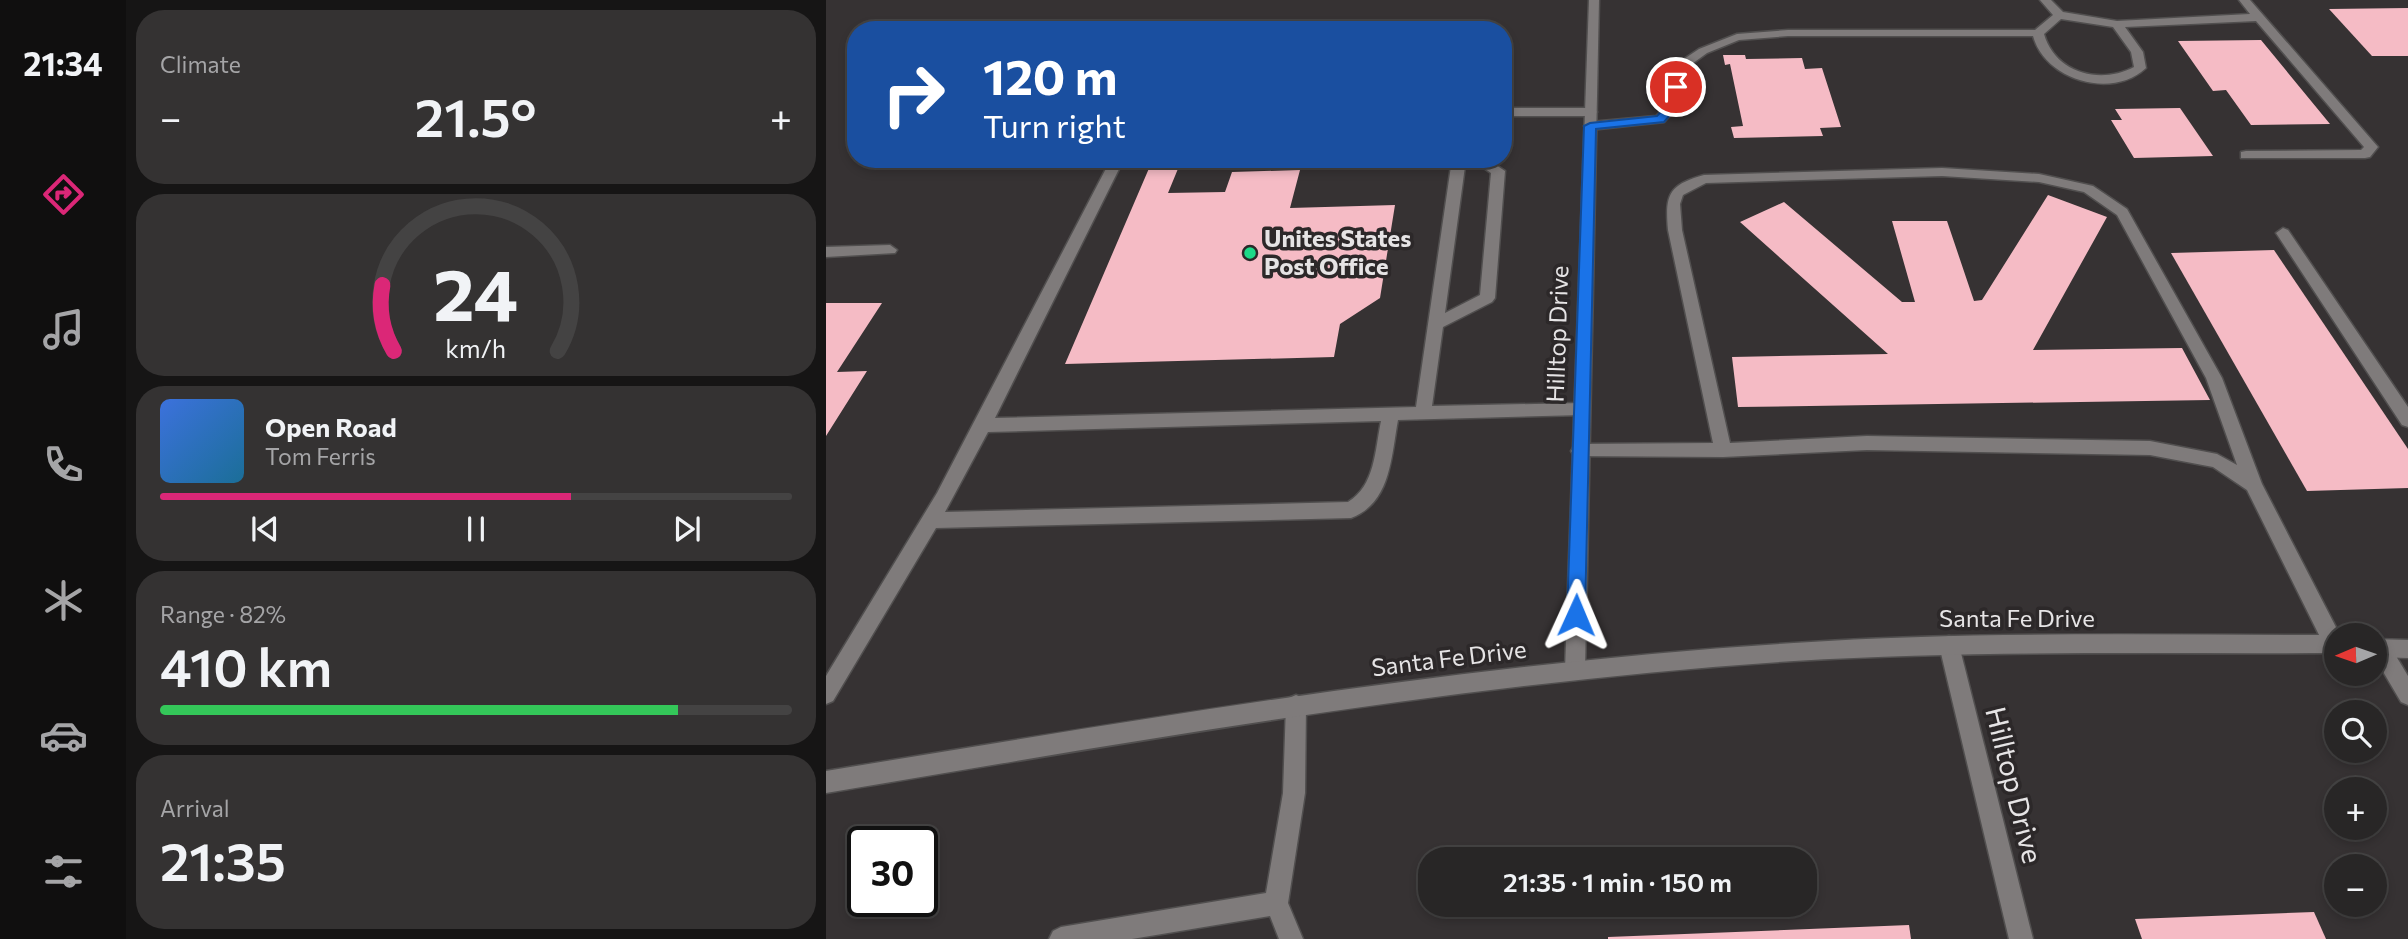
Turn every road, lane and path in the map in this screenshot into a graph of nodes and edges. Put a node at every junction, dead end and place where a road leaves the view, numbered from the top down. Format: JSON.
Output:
{"nodes":[{"id":1,"x":1594,"y":0,"type":"edge"},
{"id":2,"x":2045,"y":0,"type":"edge"},
{"id":3,"x":2244,"y":0,"type":"edge"},
{"id":4,"x":2059,"y":15,"type":"junction"},
{"id":5,"x":2261,"y":17,"type":"junction"},
{"id":6,"x":2117,"y":24,"type":"junction"},
{"id":7,"x":2038,"y":33,"type":"junction"},
{"id":8,"x":1512,"y":113,"type":"edge"},
{"id":9,"x":1590,"y":119,"type":"junction"},
{"id":10,"x":2246,"y":155,"type":"dead end"},
{"id":11,"x":1113,"y":168,"type":"edge"},
{"id":12,"x":1458,"y":168,"type":"edge"},
{"id":13,"x":1493,"y":168,"type":"edge"},
{"id":14,"x":2283,"y":233,"type":"dead end"},
{"id":15,"x":890,"y":250,"type":"dead end"},
{"id":16,"x":826,"y":252,"type":"edge"},
{"id":17,"x":1436,"y":324,"type":"junction"},
{"id":18,"x":1582,"y":409,"type":"junction"},
{"id":19,"x":1391,"y":414,"type":"junction"},
{"id":20,"x":1423,"y":414,"type":"junction"},
{"id":21,"x":2408,"y":420,"type":"edge"},
{"id":22,"x":983,"y":425,"type":"junction"},
{"id":23,"x":1723,"y":450,"type":"junction"},
{"id":24,"x":1580,"y":451,"type":"junction"},
{"id":25,"x":2253,"y":485,"type":"junction"},
{"id":26,"x":929,"y":520,"type":"junction"},
{"id":27,"x":2324,"y":623,"type":"edge"},
{"id":28,"x":2324,"y":644,"type":"edge"},
{"id":29,"x":1949,"y":645,"type":"junction"},
{"id":30,"x":2387,"y":648,"type":"edge"},
{"id":31,"x":2408,"y":649,"type":"edge"},
{"id":32,"x":2387,"y":663,"type":"edge"},
{"id":33,"x":1575,"y":670,"type":"junction"},
{"id":34,"x":826,"y":694,"type":"edge"},
{"id":35,"x":2408,"y":695,"type":"edge"},
{"id":36,"x":1296,"y":705,"type":"junction"},
{"id":37,"x":826,"y":782,"type":"edge"},
{"id":38,"x":1276,"y":903,"type":"junction"},
{"id":39,"x":1061,"y":939,"type":"edge"},
{"id":40,"x":1291,"y":939,"type":"edge"},
{"id":41,"x":2021,"y":939,"type":"edge"}],
"edges":[{"from":1,"to":9,"type":"street","name":"Hilltop Drive"},
{"from":2,"to":4,"type":"street"},
{"from":3,"to":5,"type":"street"},
{"from":4,"to":6,"type":"street"},
{"from":4,"to":7,"type":"street"},
{"from":5,"to":6,"type":"street"},
{"from":5,"to":10,"type":"street"},
{"from":6,"to":7,"type":"street"},
{"from":7,"to":9,"type":"street"},
{"from":8,"to":9,"type":"street"},
{"from":9,"to":18,"type":"street","name":"Hilltop Drive"},
{"from":11,"to":22,"type":"street"},
{"from":12,"to":17,"type":"street"},
{"from":13,"to":17,"type":"street"},
{"from":14,"to":21,"type":"street"},
{"from":15,"to":16,"type":"street"},
{"from":17,"to":20,"type":"street"},
{"from":18,"to":20,"type":"street"},
{"from":18,"to":24,"type":"street","name":"Hilltop Drive"},
{"from":19,"to":20,"type":"street"},
{"from":19,"to":22,"type":"street"},
{"from":19,"to":26,"type":"street"},
{"from":22,"to":26,"type":"street"},
{"from":23,"to":24,"type":"street"},
{"from":23,"to":25,"type":"street"},
{"from":23,"to":25,"type":"street"},
{"from":24,"to":33,"type":"street","name":"Hilltop Drive"},
{"from":25,"to":27,"type":"street"},
{"from":26,"to":34,"type":"street"},
{"from":28,"to":29,"type":"street","name":"Santa Fe Drive"},
{"from":29,"to":33,"type":"street","name":"Santa Fe Drive"},
{"from":29,"to":41,"type":"street","name":"Hilltop Drive"},
{"from":30,"to":31,"type":"street"},
{"from":32,"to":35,"type":"street"},
{"from":33,"to":36,"type":"street","name":"Santa Fe Drive"},
{"from":36,"to":37,"type":"street","name":"Santa Fe Drive"},
{"from":36,"to":38,"type":"street"},
{"from":38,"to":39,"type":"street"},
{"from":38,"to":40,"type":"street"}]}
